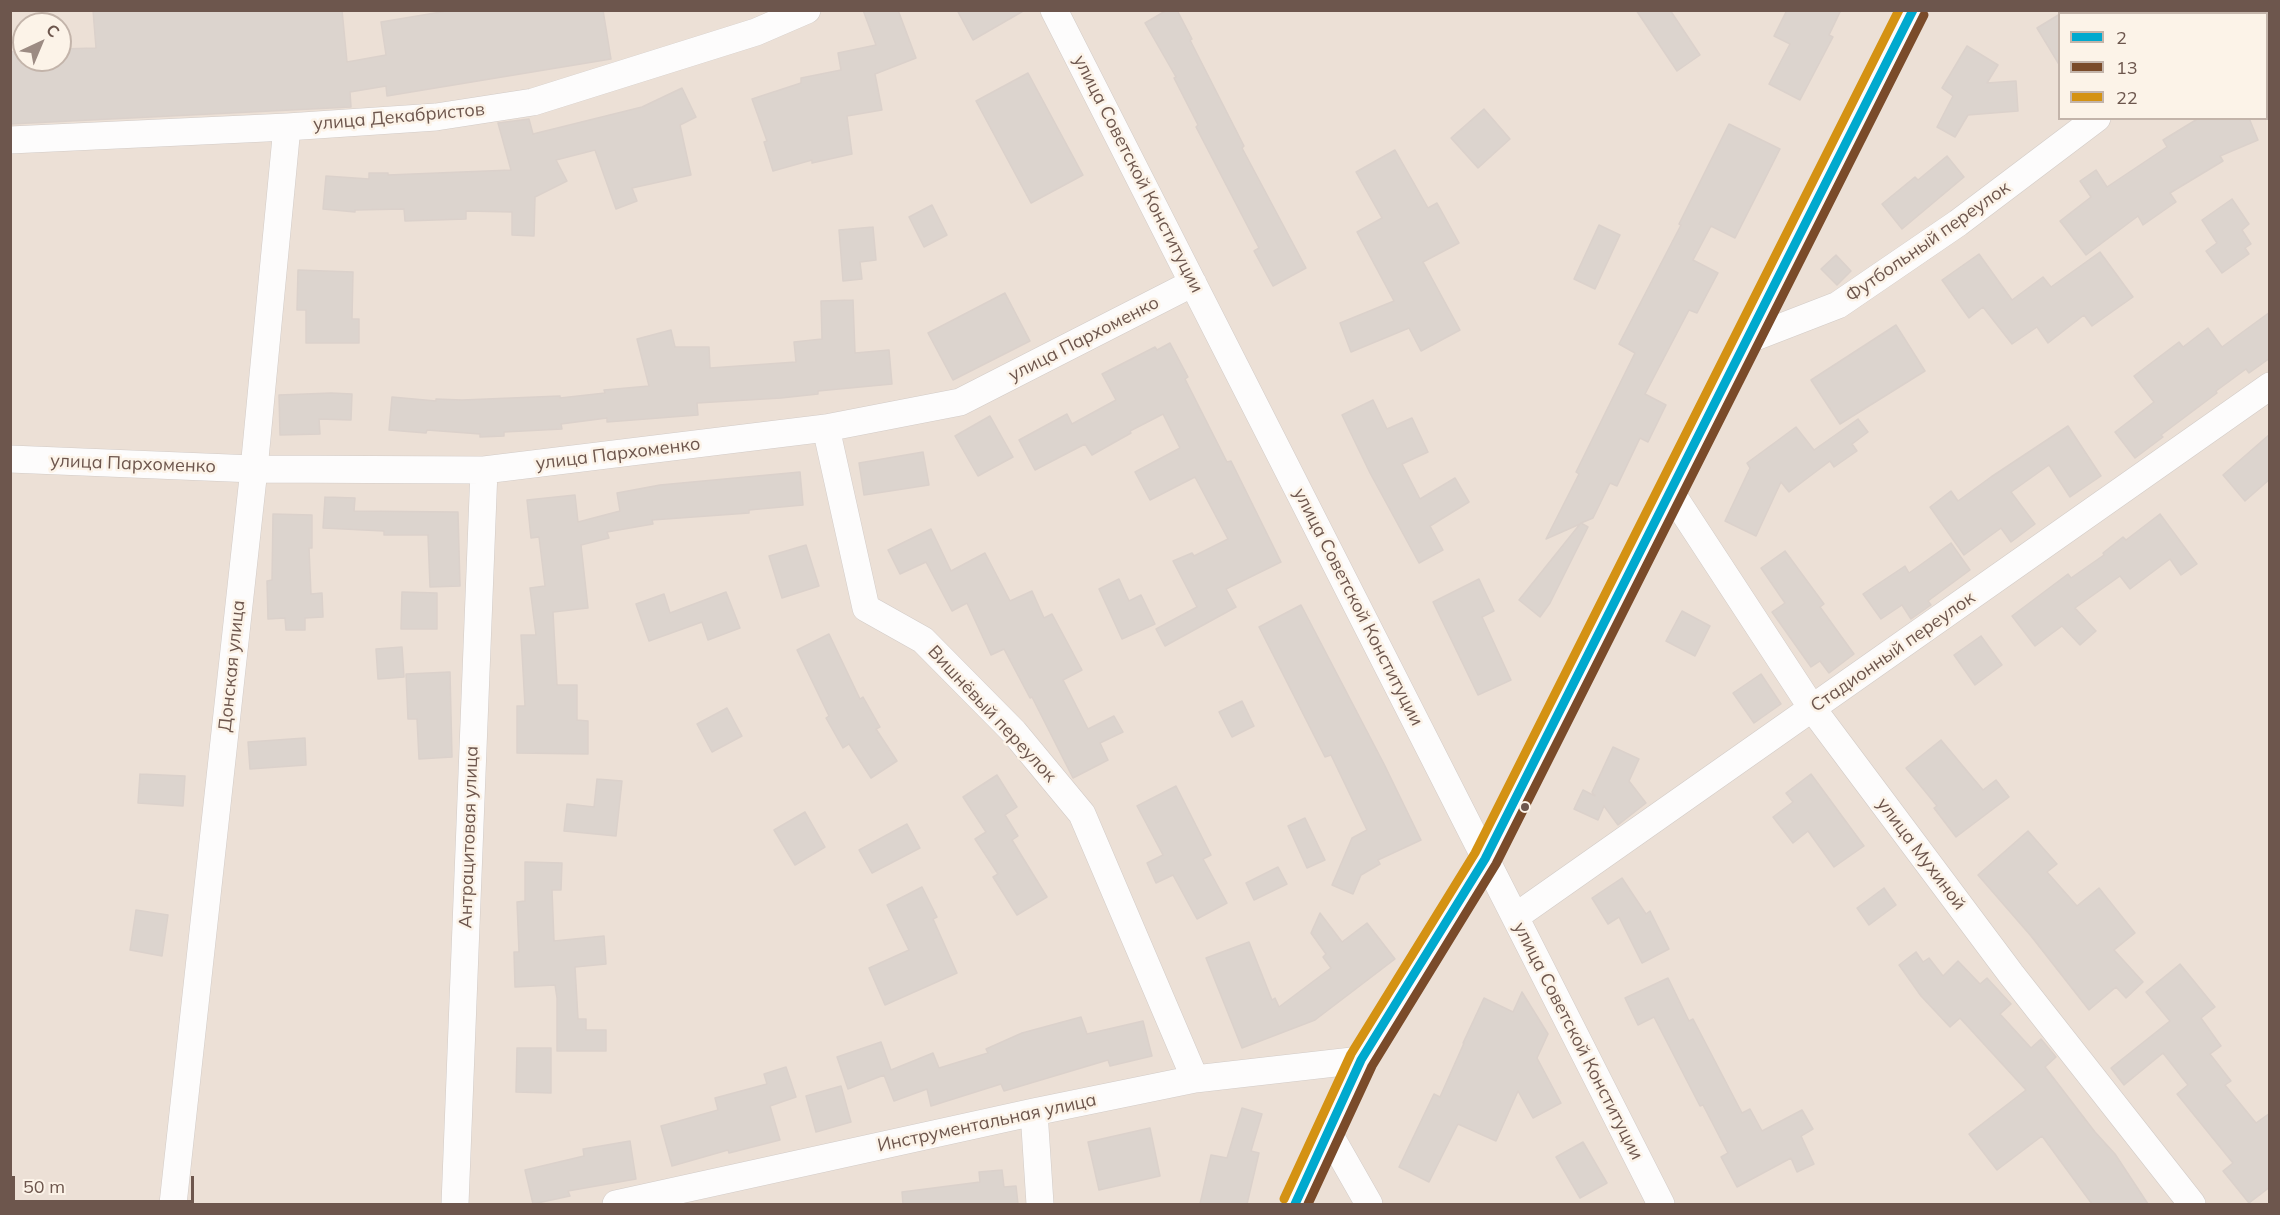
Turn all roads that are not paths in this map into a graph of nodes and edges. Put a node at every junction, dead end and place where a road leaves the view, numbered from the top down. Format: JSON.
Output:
{"nodes":[{"id":1,"x":807,"y":10,"type":"edge"},
{"id":2,"x":1054,"y":10,"type":"edge"},
{"id":3,"x":1913,"y":10,"type":"edge"},
{"id":4,"x":2094,"y":120,"type":"edge"},
{"id":5,"x":287,"y":127,"type":"junction"},
{"id":6,"x":10,"y":140,"type":"edge"},
{"id":7,"x":1193,"y":283,"type":"junction"},
{"id":8,"x":1745,"y":341,"type":"junction"},
{"id":9,"x":2270,"y":386,"type":"edge"},
{"id":10,"x":826,"y":428,"type":"junction"},
{"id":11,"x":10,"y":459,"type":"edge"},
{"id":12,"x":254,"y":469,"type":"junction"},
{"id":13,"x":484,"y":470,"type":"junction"},
{"id":14,"x":1670,"y":490,"type":"junction"},
{"id":15,"x":1812,"y":708,"type":"junction"},
{"id":16,"x":1485,"y":859,"type":"junction"},
{"id":17,"x":1515,"y":917,"type":"junction"},
{"id":18,"x":1361,"y":1060,"type":"junction"},
{"id":19,"x":1195,"y":1079,"type":"junction"},
{"id":20,"x":1034,"y":1112,"type":"junction"},
{"id":21,"x":1328,"y":1132,"type":"junction"},
{"id":22,"x":173,"y":1204,"type":"edge"},
{"id":23,"x":455,"y":1204,"type":"edge"},
{"id":24,"x":621,"y":1204,"type":"edge"},
{"id":25,"x":1040,"y":1204,"type":"edge"},
{"id":26,"x":1295,"y":1204,"type":"edge"},
{"id":27,"x":1369,"y":1204,"type":"edge"},
{"id":28,"x":1661,"y":1204,"type":"edge"},
{"id":29,"x":2192,"y":1204,"type":"edge"}],
"edges":[{"from":1,"to":5,"type":"street","name":"улица Декабристов"},
{"from":2,"to":7,"type":"street","name":"улица Советской Конституции"},
{"from":3,"to":8,"type":"street"},
{"from":4,"to":8,"type":"street","name":"Футбольный переулок"},
{"from":5,"to":6,"type":"street","name":"улица Декабристов"},
{"from":5,"to":12,"type":"street","name":"Донская улица"},
{"from":7,"to":10,"type":"street","name":"улица Пархоменко"},
{"from":7,"to":16,"type":"street","name":"улица Советской Конституции"},
{"from":8,"to":14,"type":"street"},
{"from":9,"to":15,"type":"street","name":"Стадионный переулок"},
{"from":10,"to":13,"type":"street","name":"улица Пархоменко"},
{"from":10,"to":19,"type":"street","name":"Вишнёвый переулок"},
{"from":11,"to":12,"type":"street","name":"улица Пархоменко"},
{"from":12,"to":13,"type":"street","name":"улица Пархоменко"},
{"from":12,"to":22,"type":"street","name":"Донская улица"},
{"from":13,"to":23,"type":"street","name":"Антрацитовая улица"},
{"from":14,"to":15,"type":"street","name":"улица Мухиной"},
{"from":14,"to":16,"type":"street"},
{"from":15,"to":17,"type":"street","name":"Стадионный переулок"},
{"from":15,"to":29,"type":"street","name":"улица Мухиной"},
{"from":16,"to":17,"type":"street","name":"улица Советской Конституции"},
{"from":16,"to":18,"type":"street"},
{"from":17,"to":28,"type":"street","name":"улица Советской Конституции"},
{"from":18,"to":19,"type":"street","name":"Инструментальная улица"},
{"from":18,"to":21,"type":"street"},
{"from":19,"to":20,"type":"street","name":"Инструментальная улица"},
{"from":20,"to":24,"type":"street","name":"Инструментальная улица"},
{"from":20,"to":25,"type":"street"},
{"from":21,"to":26,"type":"street"},
{"from":21,"to":27,"type":"street"}]}
